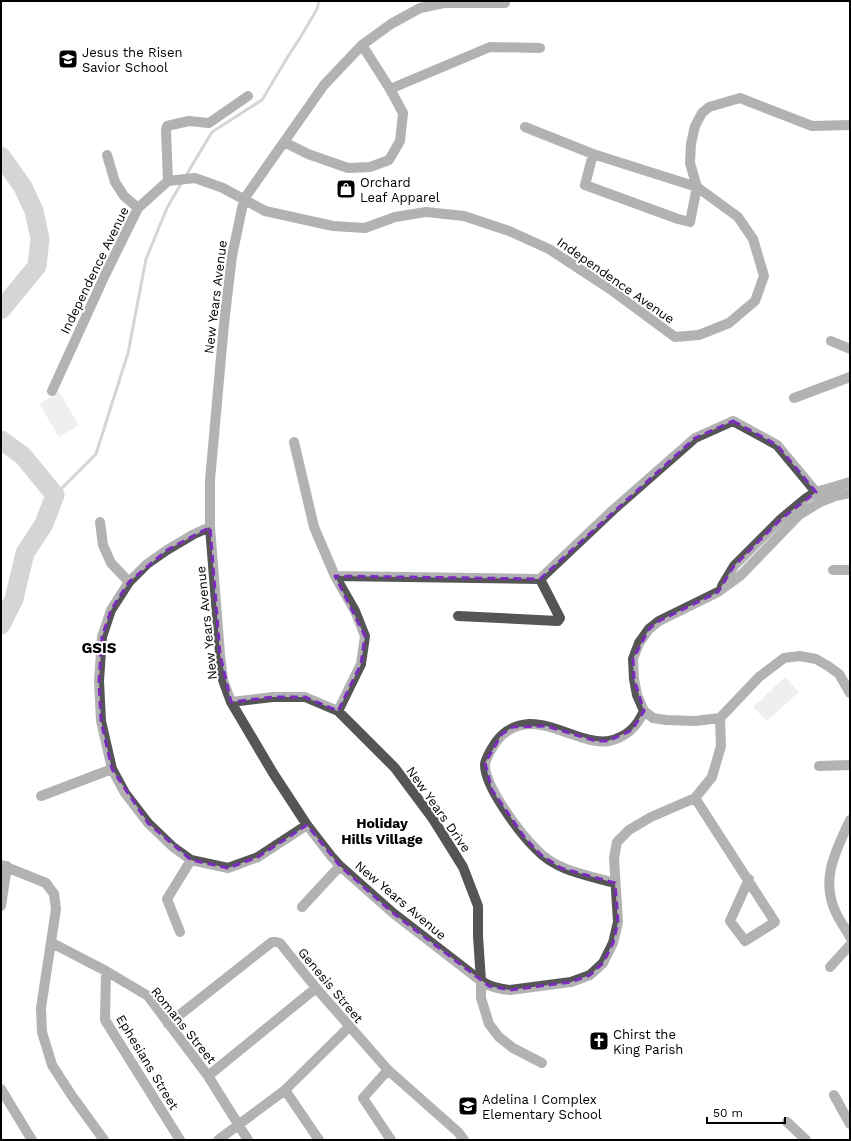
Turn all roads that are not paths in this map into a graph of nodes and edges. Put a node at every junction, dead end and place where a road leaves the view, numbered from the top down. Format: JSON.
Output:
{"nodes":[{"id":1,"x":505,"y":3,"type":"dead end"},
{"id":2,"x":419,"y":4,"type":"edge"},
{"id":3,"x":362,"y":45,"type":"junction"},
{"id":4,"x":540,"y":48,"type":"dead end"},
{"id":5,"x":390,"y":89,"type":"junction"},
{"id":6,"x":248,"y":96,"type":"dead end"},
{"id":7,"x":850,"y":125,"type":"edge"},
{"id":8,"x":525,"y":127,"type":"dead end"},
{"id":9,"x":284,"y":142,"type":"junction"},
{"id":10,"x":593,"y":154,"type":"junction"},
{"id":11,"x":107,"y":155,"type":"dead end"},
{"id":12,"x":170,"y":181,"type":"junction"},
{"id":13,"x":696,"y":187,"type":"junction"},
{"id":14,"x":244,"y":199,"type":"junction"},
{"id":15,"x":138,"y":208,"type":"junction"},
{"id":16,"x":831,"y":341,"type":"dead end"},
{"id":17,"x":850,"y":349,"type":"edge"},
{"id":18,"x":850,"y":369,"type":"edge"},
{"id":19,"x":850,"y":377,"type":"edge"},
{"id":20,"x":52,"y":392,"type":"dead end"},
{"id":21,"x":794,"y":398,"type":"dead end"},
{"id":22,"x":294,"y":442,"type":"dead end"},
{"id":23,"x":850,"y":482,"type":"edge"},
{"id":24,"x":850,"y":493,"type":"edge"},
{"id":25,"x":818,"y":497,"type":"junction"},
{"id":26,"x":100,"y":522,"type":"dead end"},
{"id":27,"x":210,"y":527,"type":"junction"},
{"id":28,"x":833,"y":570,"type":"dead end"},
{"id":29,"x":850,"y":570,"type":"edge"},
{"id":30,"x":335,"y":576,"type":"junction"},
{"id":31,"x":540,"y":579,"type":"junction"},
{"id":32,"x":128,"y":582,"type":"junction"},
{"id":33,"x":458,"y":616,"type":"dead end"},
{"id":34,"x":850,"y":693,"type":"edge"},
{"id":35,"x":231,"y":702,"type":"junction"},
{"id":36,"x":338,"y":711,"type":"junction"},
{"id":37,"x":644,"y":711,"type":"junction"},
{"id":38,"x":720,"y":718,"type":"junction"},
{"id":39,"x":819,"y":766,"type":"dead end"},
{"id":40,"x":850,"y":766,"type":"edge"},
{"id":41,"x":112,"y":769,"type":"junction"},
{"id":42,"x":41,"y":796,"type":"dead end"},
{"id":43,"x":695,"y":798,"type":"junction"},
{"id":44,"x":850,"y":820,"type":"edge"},
{"id":45,"x":307,"y":825,"type":"junction"},
{"id":46,"x":191,"y":860,"type":"junction"},
{"id":47,"x":4,"y":866,"type":"edge"},
{"id":48,"x":340,"y":866,"type":"junction"},
{"id":49,"x":748,"y":879,"type":"junction"},
{"id":50,"x":615,"y":883,"type":"junction"},
{"id":51,"x":1,"y":906,"type":"edge"},
{"id":52,"x":302,"y":907,"type":"dead end"},
{"id":53,"x":180,"y":932,"type":"dead end"},
{"id":54,"x":850,"y":937,"type":"edge"},
{"id":55,"x":52,"y":943,"type":"junction"},
{"id":56,"x":850,"y":945,"type":"edge"},
{"id":57,"x":830,"y":967,"type":"dead end"},
{"id":58,"x":106,"y":971,"type":"junction"},
{"id":59,"x":481,"y":981,"type":"junction"},
{"id":60,"x":316,"y":988,"type":"junction"},
{"id":61,"x":168,"y":1024,"type":"junction"},
{"id":62,"x":349,"y":1027,"type":"junction"},
{"id":63,"x":542,"y":1063,"type":"dead end"},
{"id":64,"x":388,"y":1070,"type":"junction"},
{"id":65,"x":208,"y":1076,"type":"junction"},
{"id":66,"x":1,"y":1089,"type":"edge"},
{"id":67,"x":285,"y":1090,"type":"junction"},
{"id":68,"x":834,"y":1095,"type":"dead end"},
{"id":69,"x":787,"y":1122,"type":"dead end"},
{"id":70,"x":850,"y":1124,"type":"edge"},
{"id":71,"x":238,"y":1125,"type":"junction"},
{"id":72,"x":32,"y":1140,"type":"edge"},
{"id":73,"x":104,"y":1140,"type":"edge"},
{"id":74,"x":180,"y":1140,"type":"edge"},
{"id":75,"x":218,"y":1140,"type":"edge"},
{"id":76,"x":248,"y":1140,"type":"edge"},
{"id":77,"x":319,"y":1140,"type":"edge"},
{"id":78,"x":391,"y":1140,"type":"edge"},
{"id":79,"x":464,"y":1140,"type":"edge"},
{"id":80,"x":806,"y":1140,"type":"edge"}],
"edges":[{"from":1,"to":2,"type":"street","name":"New Years Avenue"},
{"from":2,"to":3,"type":"street","name":"New Years Avenue"},
{"from":3,"to":5,"type":"street"},
{"from":3,"to":9,"type":"street","name":"New Years Avenue"},
{"from":4,"to":5,"type":"street"},
{"from":5,"to":9,"type":"street"},
{"from":6,"to":12,"type":"street"},
{"from":7,"to":13,"type":"street"},
{"from":8,"to":10,"type":"street","name":"Independence Avenue"},
{"from":9,"to":14,"type":"street","name":"New Years Avenue"},
{"from":10,"to":13,"type":"street","name":"Independence Avenue"},
{"from":10,"to":13,"type":"street"},
{"from":11,"to":15,"type":"street"},
{"from":12,"to":14,"type":"street","name":"Independence Avenue"},
{"from":12,"to":15,"type":"street","name":"Independence Avenue"},
{"from":13,"to":14,"type":"street","name":"Independence Avenue"},
{"from":14,"to":27,"type":"street","name":"New Years Avenue"},
{"from":15,"to":20,"type":"street","name":"Independence Avenue"},
{"from":16,"to":17,"type":"street"},
{"from":18,"to":19,"type":"street"},
{"from":19,"to":21,"type":"street"},
{"from":22,"to":30,"type":"street"},
{"from":23,"to":25,"type":"street"},
{"from":24,"to":25,"type":"street"},
{"from":25,"to":31,"type":"street"},
{"from":25,"to":37,"type":"street"},
{"from":26,"to":32,"type":"street"},
{"from":27,"to":32,"type":"street"},
{"from":27,"to":35,"type":"street","name":"New Years Avenue"},
{"from":28,"to":29,"type":"street"},
{"from":30,"to":31,"type":"street"},
{"from":30,"to":36,"type":"street"},
{"from":31,"to":33,"type":"street"},
{"from":32,"to":41,"type":"street"},
{"from":34,"to":38,"type":"street"},
{"from":35,"to":36,"type":"street","name":"New Years Drive"},
{"from":35,"to":45,"type":"street","name":"New Years Avenue"},
{"from":36,"to":59,"type":"street","name":"New Years Drive"},
{"from":37,"to":38,"type":"street"},
{"from":37,"to":50,"type":"street"},
{"from":38,"to":43,"type":"street","name":"New Years Avenue"},
{"from":39,"to":40,"type":"street"},
{"from":41,"to":42,"type":"street"},
{"from":41,"to":46,"type":"street"},
{"from":43,"to":49,"type":"street"},
{"from":43,"to":50,"type":"street","name":"New Years Avenue"},
{"from":44,"to":54,"type":"street"},
{"from":45,"to":46,"type":"street"},
{"from":45,"to":48,"type":"street","name":"New Years Avenue"},
{"from":46,"to":53,"type":"street"},
{"from":47,"to":51,"type":"street"},
{"from":47,"to":55,"type":"street"},
{"from":48,"to":52,"type":"street"},
{"from":48,"to":59,"type":"street","name":"New Years Avenue"},
{"from":49,"to":49,"type":"street"},
{"from":50,"to":59,"type":"street","name":"New Years Avenue"},
{"from":55,"to":58,"type":"street","name":"Romans Street"},
{"from":55,"to":73,"type":"street"},
{"from":56,"to":57,"type":"street"},
{"from":58,"to":61,"type":"street","name":"Romans Street"},
{"from":58,"to":74,"type":"street","name":"Ephesians Street"},
{"from":59,"to":63,"type":"street","name":"New Years Drive"},
{"from":60,"to":61,"type":"street","name":"Genesis Street"},
{"from":60,"to":62,"type":"street","name":"Genesis Street"},
{"from":60,"to":65,"type":"street"},
{"from":61,"to":65,"type":"street","name":"Romans Street"},
{"from":62,"to":64,"type":"street","name":"Genesis Street"},
{"from":62,"to":67,"type":"street"},
{"from":64,"to":78,"type":"street"},
{"from":64,"to":79,"type":"street","name":"Genesis Street"},
{"from":65,"to":71,"type":"street","name":"Romans Street"},
{"from":66,"to":72,"type":"street"},
{"from":67,"to":71,"type":"street"},
{"from":67,"to":77,"type":"street"},
{"from":68,"to":70,"type":"street"},
{"from":69,"to":80,"type":"street"},
{"from":71,"to":75,"type":"street"},
{"from":71,"to":76,"type":"street","name":"Romans Street"}]}
